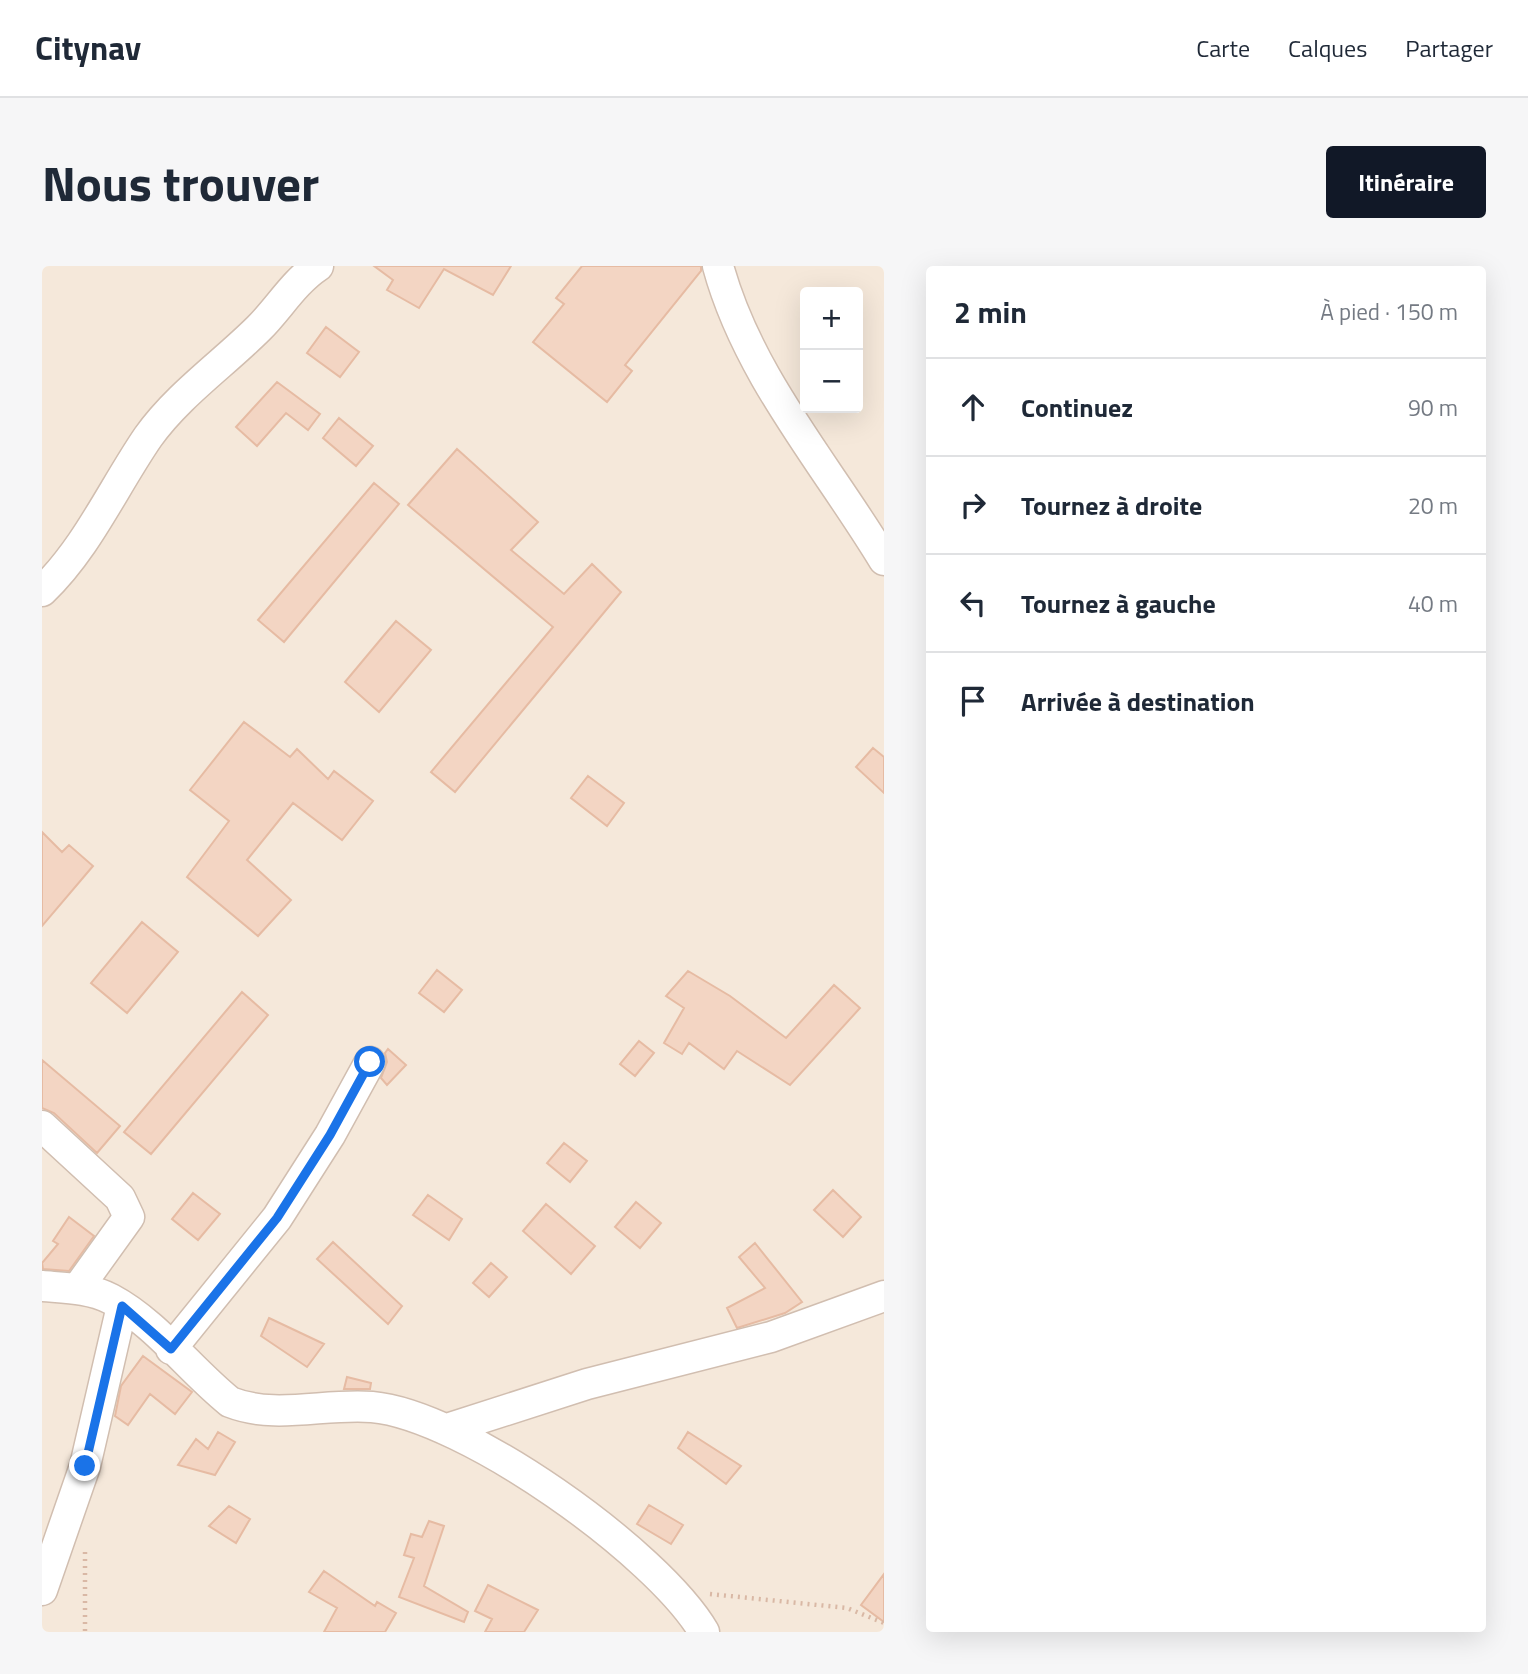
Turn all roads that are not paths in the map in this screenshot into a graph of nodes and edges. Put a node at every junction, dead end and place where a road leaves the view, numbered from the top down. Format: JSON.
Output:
{"nodes":[{"id":1,"x":318,"y":266,"type":"edge"},
{"id":2,"x":718,"y":266,"type":"edge"},
{"id":3,"x":884,"y":560,"type":"edge"},
{"id":4,"x":42,"y":591,"type":"edge"},
{"id":5,"x":370,"y":1062,"type":"dead end"},
{"id":6,"x":42,"y":1126,"type":"edge"},
{"id":7,"x":42,"y":1286,"type":"edge"},
{"id":8,"x":78,"y":1289,"type":"junction"},
{"id":9,"x":884,"y":1296,"type":"edge"},
{"id":10,"x":122,"y":1306,"type":"junction"},
{"id":11,"x":171,"y":1349,"type":"junction"},
{"id":12,"x":447,"y":1429,"type":"junction"},
{"id":13,"x":42,"y":1591,"type":"edge"},
{"id":14,"x":704,"y":1632,"type":"edge"}],
"edges":[{"from":1,"to":4,"type":"street"},
{"from":2,"to":3,"type":"street"},
{"from":5,"to":11,"type":"street"},
{"from":6,"to":8,"type":"street"},
{"from":7,"to":8,"type":"street"},
{"from":8,"to":10,"type":"street"},
{"from":9,"to":12,"type":"street"},
{"from":10,"to":11,"type":"street"},
{"from":10,"to":13,"type":"street"},
{"from":11,"to":12,"type":"street"},
{"from":12,"to":14,"type":"street"}]}
